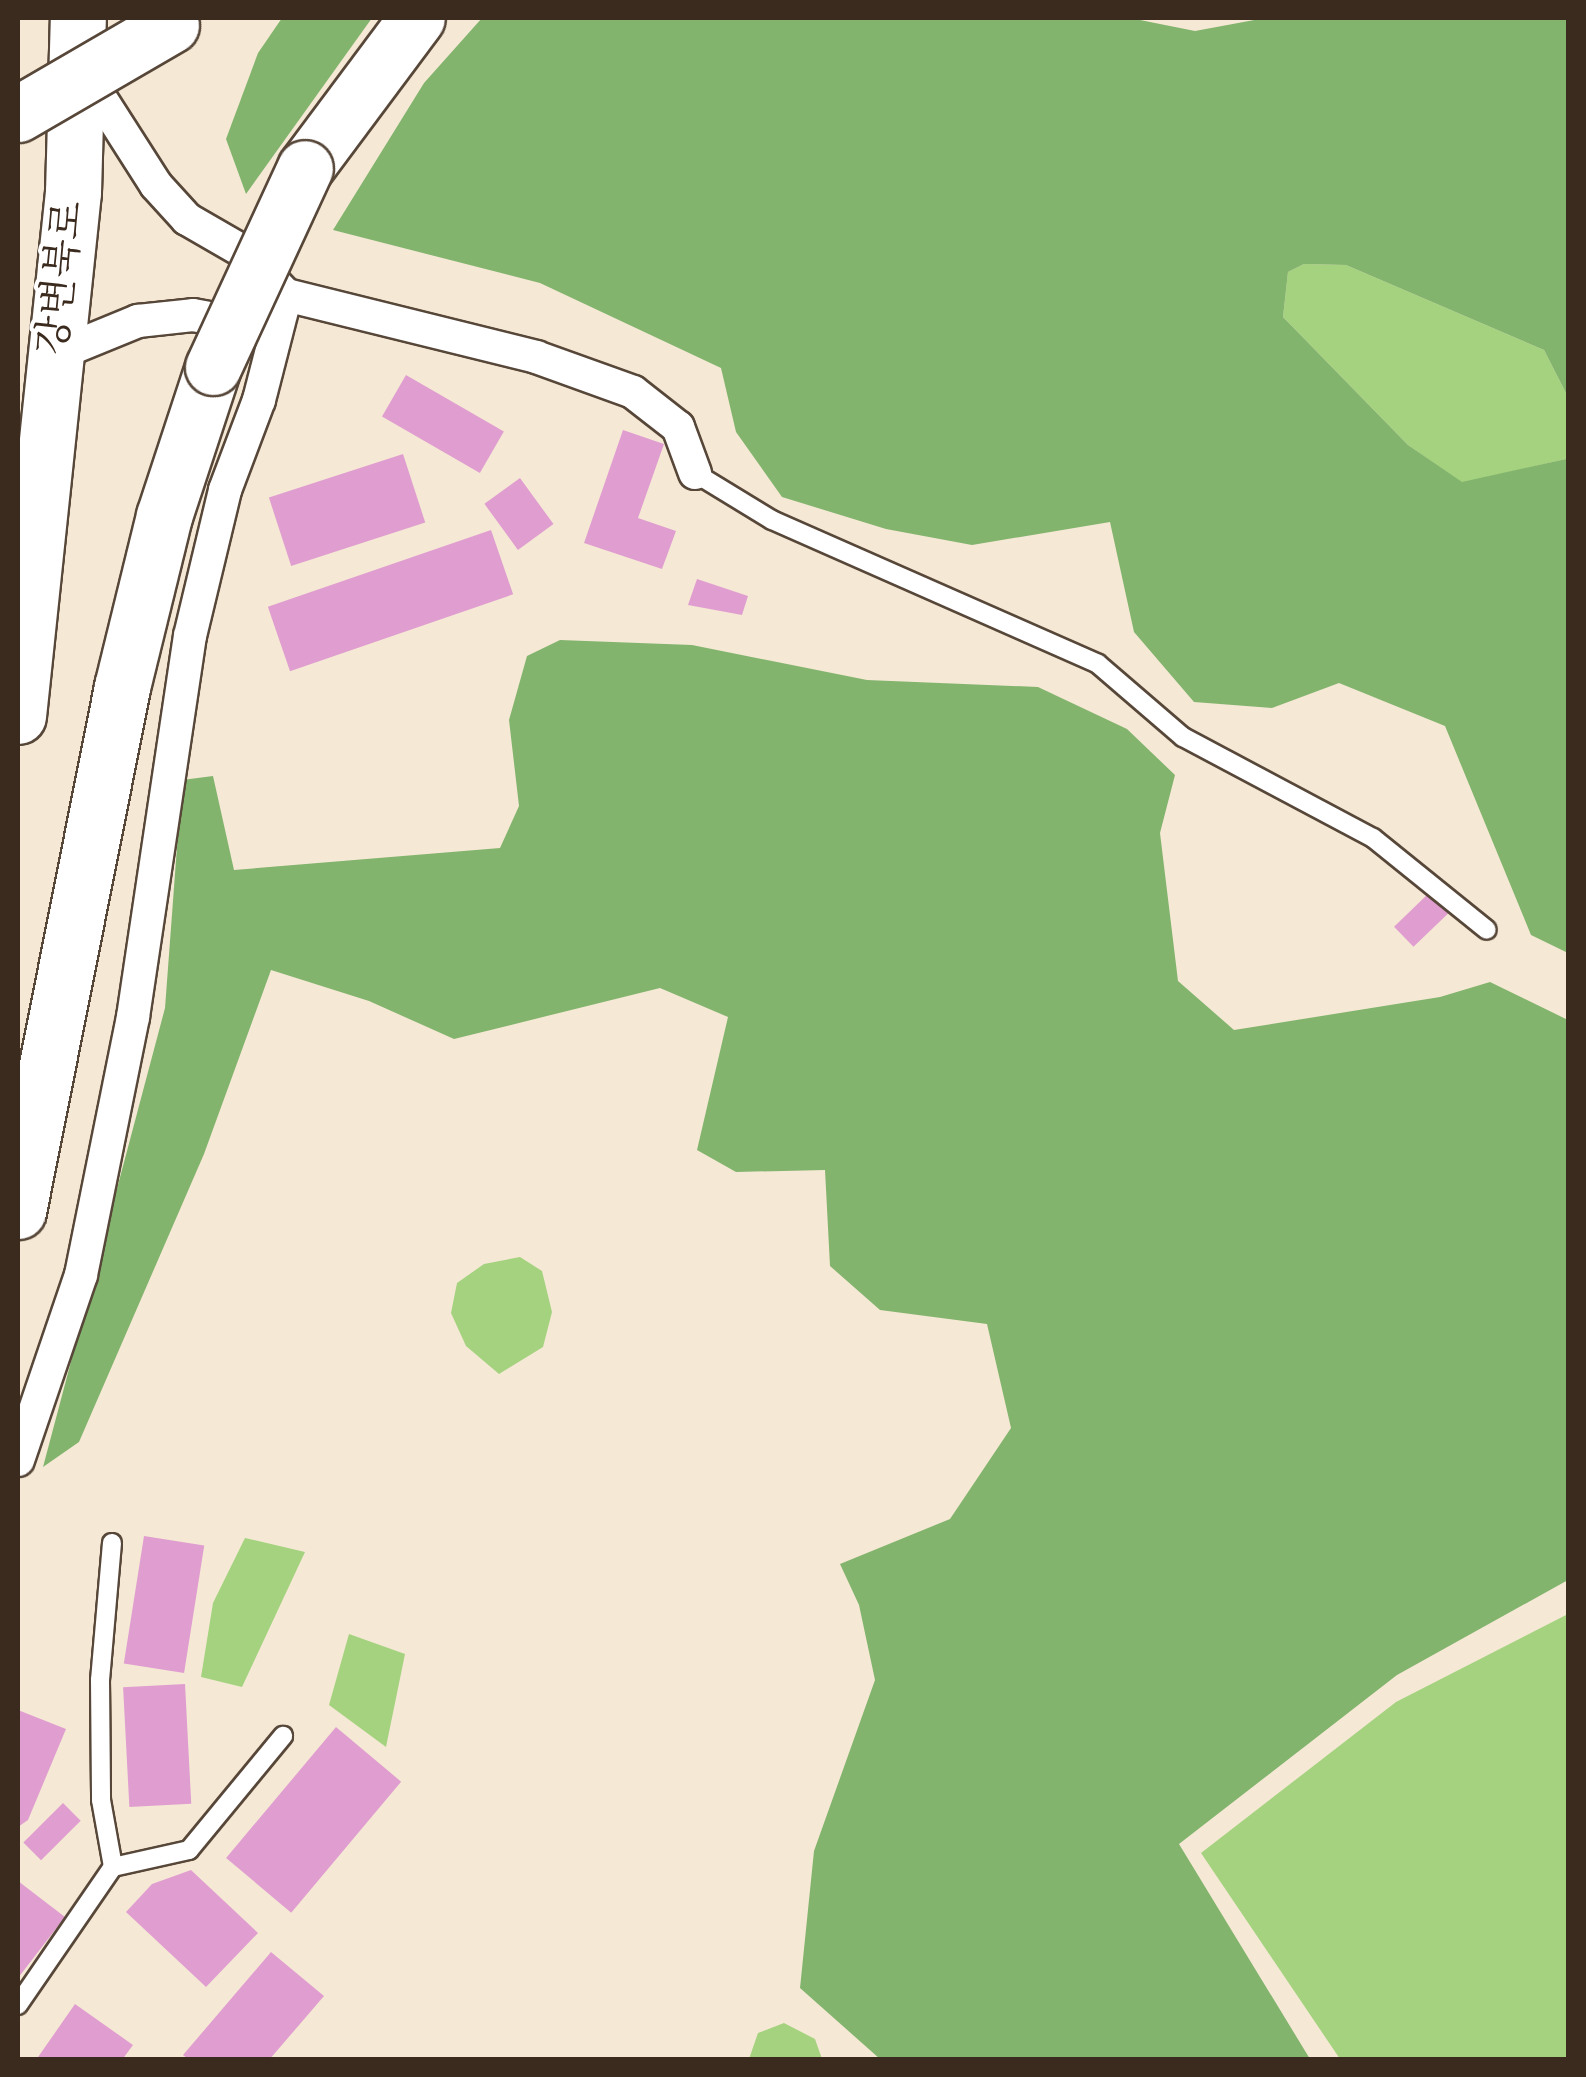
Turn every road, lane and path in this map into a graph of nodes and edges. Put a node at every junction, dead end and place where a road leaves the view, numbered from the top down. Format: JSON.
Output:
{"nodes":[{"id":1,"x":417,"y":18,"type":"edge"},
{"id":2,"x":178,"y":21,"type":"edge"},
{"id":3,"x":78,"y":40,"type":"edge"},
{"id":4,"x":18,"y":114,"type":"edge"},
{"id":5,"x":286,"y":296,"type":"junction"},
{"id":6,"x":276,"y":330,"type":"junction"},
{"id":7,"x":55,"y":354,"type":"junction"},
{"id":8,"x":695,"y":473,"type":"joint"},
{"id":9,"x":18,"y":716,"type":"edge"},
{"id":10,"x":1487,"y":930,"type":"dead end"},
{"id":11,"x":18,"y":1211,"type":"edge"},
{"id":12,"x":18,"y":1460,"type":"edge"},
{"id":13,"x":112,"y":1543,"type":"dead end"},
{"id":14,"x":283,"y":1736,"type":"dead end"},
{"id":15,"x":114,"y":1867,"type":"junction"},
{"id":16,"x":18,"y":2005,"type":"edge"}],
"edges":[{"from":1,"to":11,"type":"highway","bridge":true},
{"from":2,"to":4,"type":"highway","bridge":true},
{"from":3,"to":5,"type":"street"},
{"from":3,"to":7,"type":"highway","name":"강변북로"},
{"from":5,"to":6,"type":"street"},
{"from":5,"to":8,"type":"street"},
{"from":6,"to":7,"type":"street"},
{"from":6,"to":12,"type":"street"},
{"from":7,"to":9,"type":"highway","name":"강변북로"},
{"from":8,"to":10,"type":"lane"},
{"from":13,"to":15,"type":"lane"},
{"from":14,"to":15,"type":"lane"},
{"from":15,"to":16,"type":"lane"}]}
